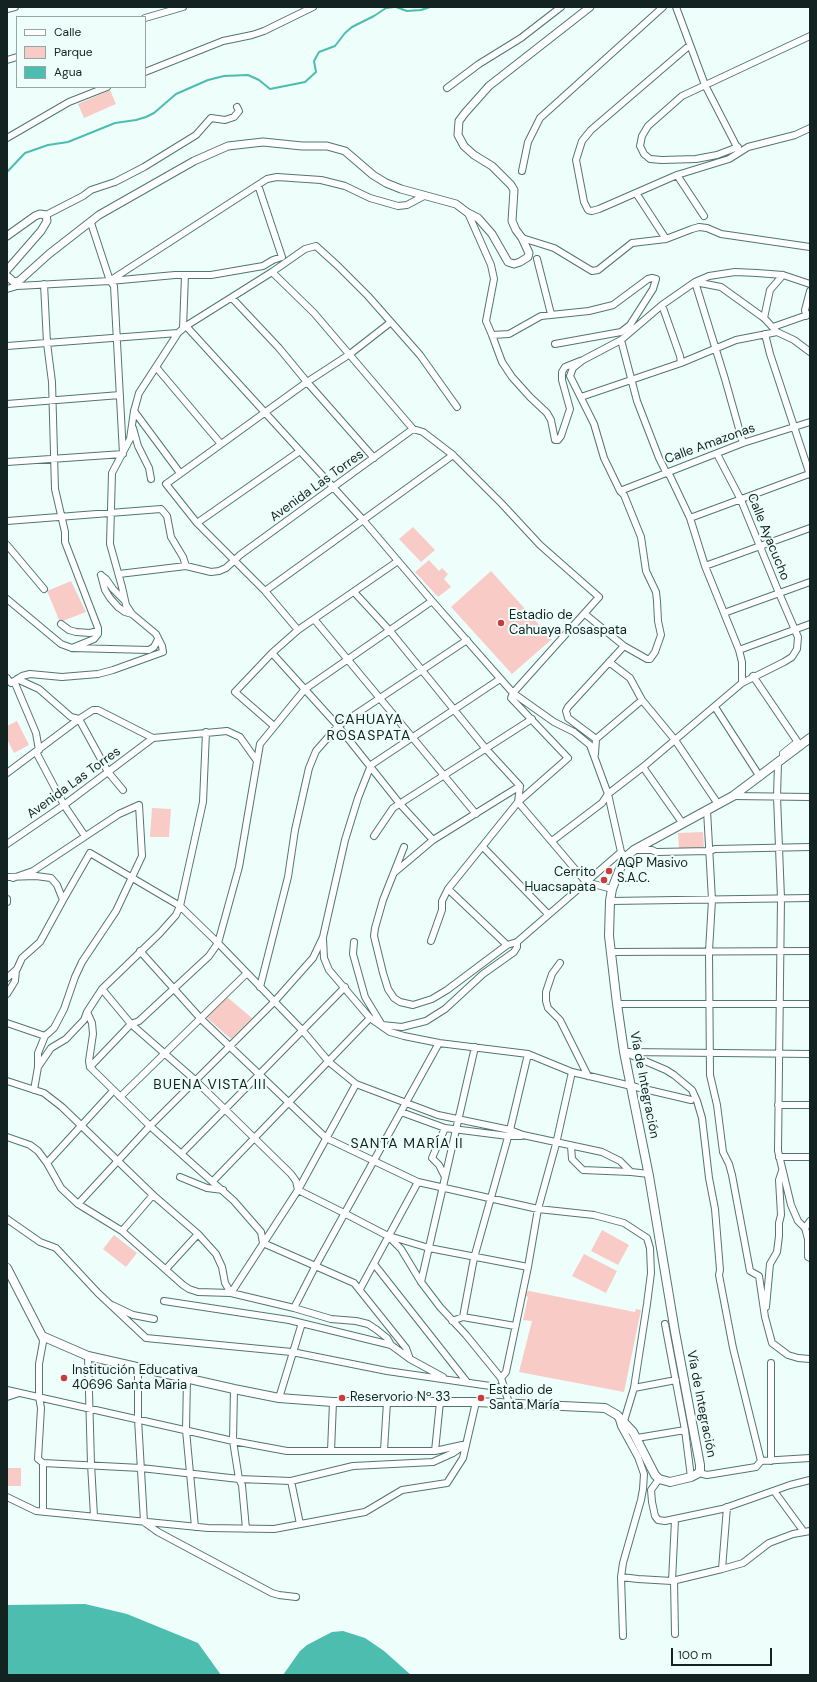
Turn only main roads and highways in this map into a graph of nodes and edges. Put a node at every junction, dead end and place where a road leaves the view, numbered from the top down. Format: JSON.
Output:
{"nodes":[{"id":1,"x":810,"y":738,"type":"edge"},
{"id":2,"x":7,"y":1268,"type":"edge"}],
"edges":[{"from":1,"to":2,"type":"main road","name":"Vía de Integración"}]}
